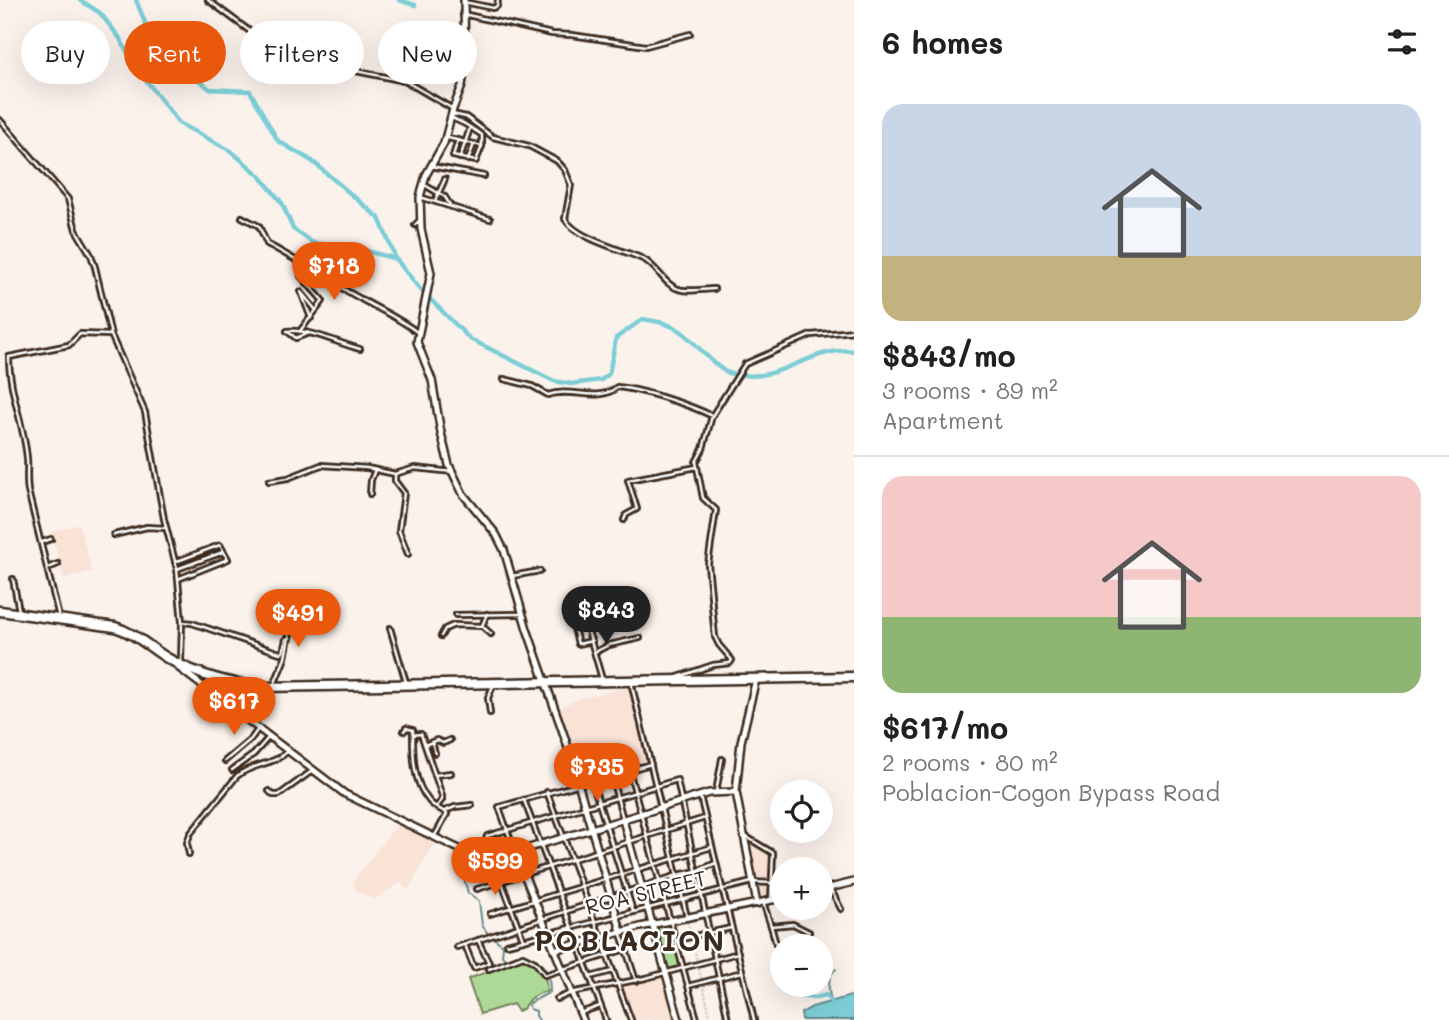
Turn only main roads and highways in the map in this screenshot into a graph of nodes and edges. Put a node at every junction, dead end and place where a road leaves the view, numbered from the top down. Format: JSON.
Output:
{"nodes":[{"id":1,"x":0,"y":611,"type":"edge"},
{"id":2,"x":854,"y":677,"type":"edge"}],
"edges":[{"from":1,"to":2,"type":"highway"}]}
